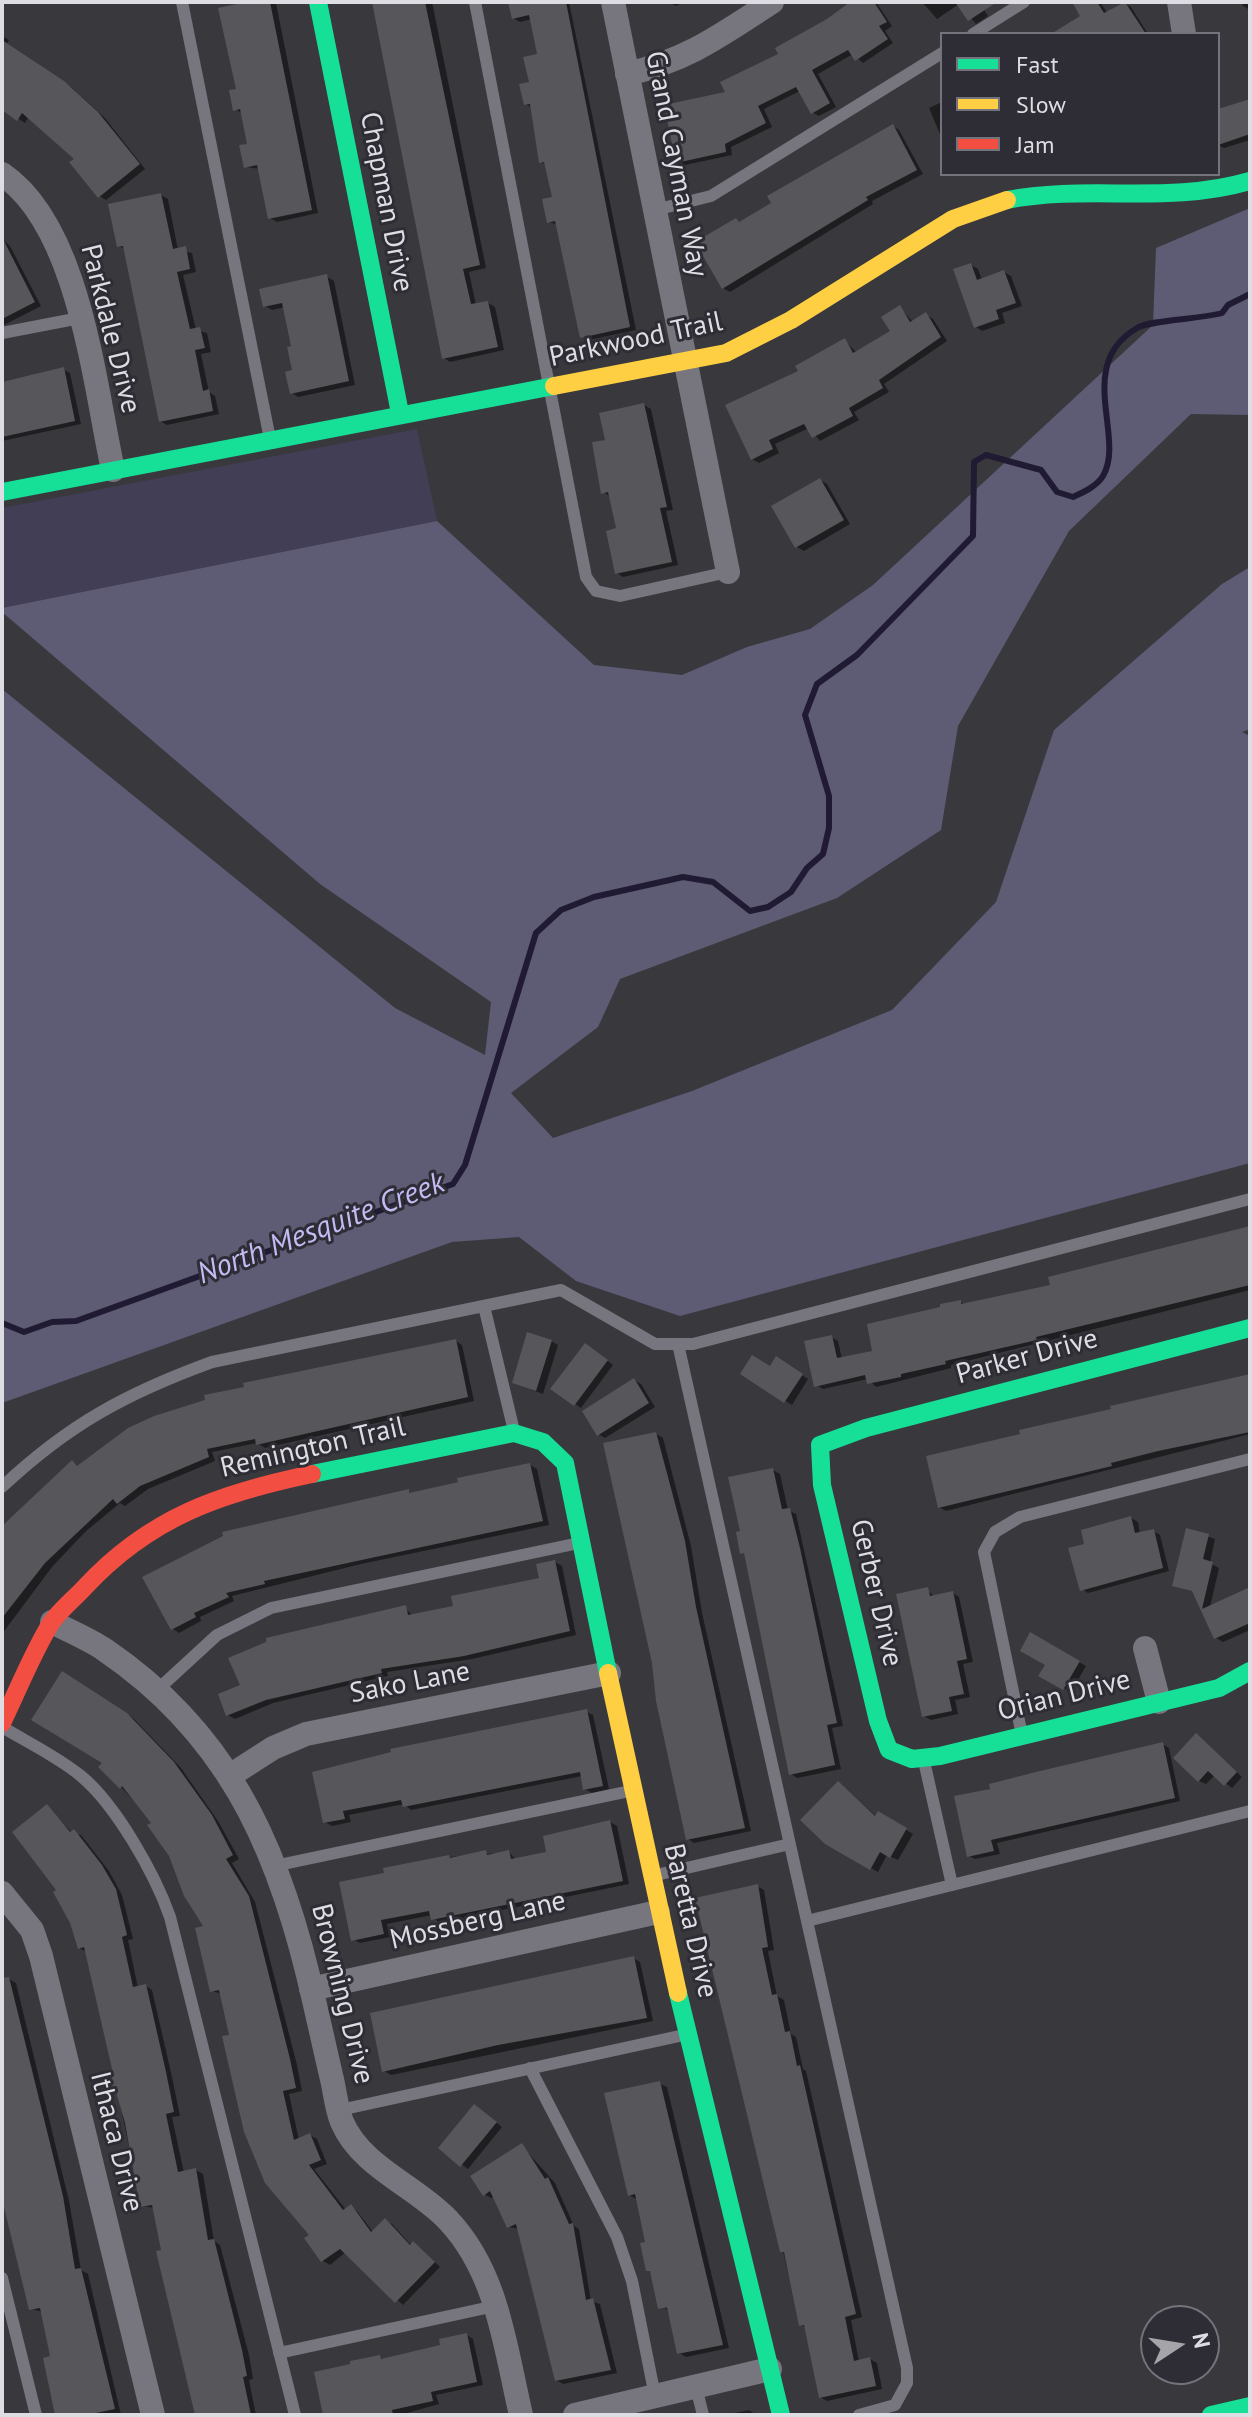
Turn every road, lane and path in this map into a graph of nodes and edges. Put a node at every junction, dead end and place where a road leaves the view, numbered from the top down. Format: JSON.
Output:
{"nodes":[{"id":1,"x":182,"y":2,"type":"edge"},
{"id":2,"x":318,"y":2,"type":"edge"},
{"id":3,"x":475,"y":2,"type":"edge"},
{"id":4,"x":613,"y":2,"type":"edge"},
{"id":5,"x":772,"y":2,"type":"edge"},
{"id":6,"x":1024,"y":2,"type":"edge"},
{"id":7,"x":1179,"y":2,"type":"edge"},
{"id":8,"x":976,"y":32,"type":"edge"},
{"id":9,"x":1184,"y":32,"type":"edge"},
{"id":10,"x":940,"y":54,"type":"edge"},
{"id":11,"x":627,"y":74,"type":"junction"},
{"id":12,"x":2,"y":174,"type":"edge"},
{"id":13,"x":1250,"y":181,"type":"edge"},
{"id":14,"x":1152,"y":186,"type":"edge"},
{"id":15,"x":655,"y":210,"type":"junction"},
{"id":16,"x":80,"y":318,"type":"junction"},
{"id":17,"x":2,"y":333,"type":"edge"},
{"id":18,"x":686,"y":362,"type":"junction"},
{"id":19,"x":551,"y":386,"type":"junction"},
{"id":20,"x":400,"y":413,"type":"junction"},
{"id":21,"x":270,"y":439,"type":"junction"},
{"id":22,"x":113,"y":470,"type":"junction"},
{"id":23,"x":2,"y":492,"type":"edge"},
{"id":24,"x":728,"y":572,"type":"joint"},
{"id":25,"x":1250,"y":1199,"type":"edge"},
{"id":26,"x":484,"y":1306,"type":"junction"},
{"id":27,"x":1250,"y":1328,"type":"edge"},
{"id":28,"x":678,"y":1344,"type":"junction"},
{"id":29,"x":514,"y":1433,"type":"junction"},
{"id":30,"x":547,"y":1443,"type":"joint"},
{"id":31,"x":820,"y":1445,"type":"joint"},
{"id":32,"x":1250,"y":1459,"type":"edge"},
{"id":33,"x":2,"y":1487,"type":"edge"},
{"id":34,"x":582,"y":1542,"type":"junction"},
{"id":35,"x":52,"y":1622,"type":"junction"},
{"id":36,"x":1145,"y":1648,"type":"dead end"},
{"id":37,"x":1250,"y":1671,"type":"edge"},
{"id":38,"x":609,"y":1673,"type":"junction"},
{"id":39,"x":155,"y":1692,"type":"junction"},
{"id":40,"x":1159,"y":1702,"type":"junction"},
{"id":41,"x":2,"y":1725,"type":"edge"},
{"id":42,"x":1022,"y":1735,"type":"junction"},
{"id":43,"x":889,"y":1750,"type":"joint"},
{"id":44,"x":923,"y":1758,"type":"junction"},
{"id":45,"x":231,"y":1775,"type":"junction"},
{"id":46,"x":633,"y":1791,"type":"junction"},
{"id":47,"x":1250,"y":1811,"type":"edge"},
{"id":48,"x":790,"y":1844,"type":"junction"},
{"id":49,"x":274,"y":1866,"type":"junction"},
{"id":50,"x":650,"y":1876,"type":"junction"},
{"id":51,"x":952,"y":1885,"type":"junction"},
{"id":52,"x":2,"y":1893,"type":"edge"},
{"id":53,"x":658,"y":1912,"type":"junction"},
{"id":54,"x":807,"y":1921,"type":"junction"},
{"id":55,"x":311,"y":1989,"type":"junction"},
{"id":56,"x":687,"y":2034,"type":"junction"},
{"id":57,"x":530,"y":2068,"type":"junction"},
{"id":58,"x":340,"y":2110,"type":"junction"},
{"id":59,"x":2,"y":2278,"type":"edge"},
{"id":60,"x":495,"y":2306,"type":"junction"},
{"id":61,"x":279,"y":2353,"type":"junction"},
{"id":62,"x":770,"y":2369,"type":"junction"},
{"id":63,"x":696,"y":2387,"type":"junction"},
{"id":64,"x":655,"y":2396,"type":"junction"},
{"id":65,"x":1250,"y":2406,"type":"edge"},
{"id":66,"x":36,"y":2415,"type":"edge"},
{"id":67,"x":153,"y":2415,"type":"edge"},
{"id":68,"x":295,"y":2415,"type":"edge"},
{"id":69,"x":521,"y":2415,"type":"edge"},
{"id":70,"x":575,"y":2415,"type":"edge"},
{"id":71,"x":703,"y":2415,"type":"edge"},
{"id":72,"x":781,"y":2415,"type":"edge"},
{"id":73,"x":859,"y":2415,"type":"edge"},
{"id":74,"x":1211,"y":2415,"type":"edge"}],
"edges":[{"from":1,"to":21,"type":"lane"},
{"from":2,"to":20,"type":"street","name":"Chapman Drive"},
{"from":3,"to":19,"type":"lane"},
{"from":4,"to":11,"type":"street","name":"Grand Cayman Way"},
{"from":5,"to":11,"type":"street"},
{"from":6,"to":8,"type":"lane"},
{"from":7,"to":9,"type":"street"},
{"from":10,"to":15,"type":"lane"},
{"from":11,"to":15,"type":"street","name":"Grand Cayman Way"},
{"from":12,"to":16,"type":"street","name":"Parkdale Drive"},
{"from":13,"to":14,"type":"street","name":"Parkwood Trail"},
{"from":14,"to":18,"type":"street","name":"Parkwood Trail"},
{"from":15,"to":18,"type":"street","name":"Grand Cayman Way"},
{"from":16,"to":17,"type":"lane"},
{"from":16,"to":22,"type":"street","name":"Parkdale Drive"},
{"from":18,"to":19,"type":"street","name":"Parkwood Trail"},
{"from":18,"to":24,"type":"street","name":"Grand Cayman Way"},
{"from":19,"to":20,"type":"street","name":"Parkwood Trail"},
{"from":19,"to":24,"type":"lane"},
{"from":20,"to":21,"type":"street","name":"Parkwood Trail"},
{"from":21,"to":22,"type":"street","name":"Parkwood Trail"},
{"from":22,"to":23,"type":"street","name":"Parkwood Trail"},
{"from":25,"to":28,"type":"lane"},
{"from":26,"to":28,"type":"lane"},
{"from":26,"to":29,"type":"lane"},
{"from":26,"to":33,"type":"lane"},
{"from":27,"to":31,"type":"street","name":"Parker Drive"},
{"from":28,"to":48,"type":"lane"},
{"from":29,"to":30,"type":"street","name":"Remington Trail"},
{"from":29,"to":35,"type":"street","name":"Remington Trail"},
{"from":30,"to":34,"type":"street","name":"Baretta Drive"},
{"from":31,"to":43,"type":"street","name":"Gerber Drive"},
{"from":32,"to":42,"type":"lane"},
{"from":34,"to":38,"type":"street","name":"Baretta Drive"},
{"from":34,"to":39,"type":"lane"},
{"from":35,"to":39,"type":"street","name":"Browning Drive"},
{"from":35,"to":41,"type":"street","name":"Remington Trail"},
{"from":36,"to":40,"type":"street"},
{"from":37,"to":40,"type":"street","name":"Orian Drive"},
{"from":38,"to":45,"type":"street","name":"Sako Lane"},
{"from":38,"to":46,"type":"street","name":"Baretta Drive"},
{"from":39,"to":45,"type":"street","name":"Browning Drive"},
{"from":40,"to":42,"type":"street","name":"Orian Drive"},
{"from":41,"to":61,"type":"lane"},
{"from":42,"to":44,"type":"street","name":"Orian Drive"},
{"from":43,"to":44,"type":"street","name":"Orian Drive"},
{"from":44,"to":51,"type":"lane"},
{"from":45,"to":49,"type":"street","name":"Browning Drive"},
{"from":46,"to":49,"type":"lane"},
{"from":46,"to":50,"type":"street","name":"Baretta Drive"},
{"from":47,"to":51,"type":"lane"},
{"from":48,"to":50,"type":"lane"},
{"from":48,"to":54,"type":"lane"},
{"from":49,"to":55,"type":"street","name":"Browning Drive"},
{"from":50,"to":53,"type":"street","name":"Baretta Drive"},
{"from":51,"to":54,"type":"lane"},
{"from":52,"to":67,"type":"street","name":"Ithaca Drive"},
{"from":53,"to":55,"type":"street","name":"Mossberg Lane"},
{"from":53,"to":56,"type":"street","name":"Baretta Drive"},
{"from":54,"to":73,"type":"lane"},
{"from":55,"to":58,"type":"street","name":"Browning Drive"},
{"from":56,"to":57,"type":"lane"},
{"from":56,"to":62,"type":"street","name":"Baretta Drive"},
{"from":57,"to":58,"type":"lane"},
{"from":57,"to":64,"type":"lane"},
{"from":58,"to":60,"type":"street","name":"Browning Drive"},
{"from":59,"to":66,"type":"lane"},
{"from":60,"to":61,"type":"lane"},
{"from":60,"to":69,"type":"street","name":"Browning Drive"},
{"from":61,"to":68,"type":"lane"},
{"from":62,"to":63,"type":"street"},
{"from":62,"to":72,"type":"street","name":"Baretta Drive"},
{"from":63,"to":64,"type":"street"},
{"from":63,"to":71,"type":"lane"},
{"from":64,"to":70,"type":"street"},
{"from":65,"to":74,"type":"street"}]}
